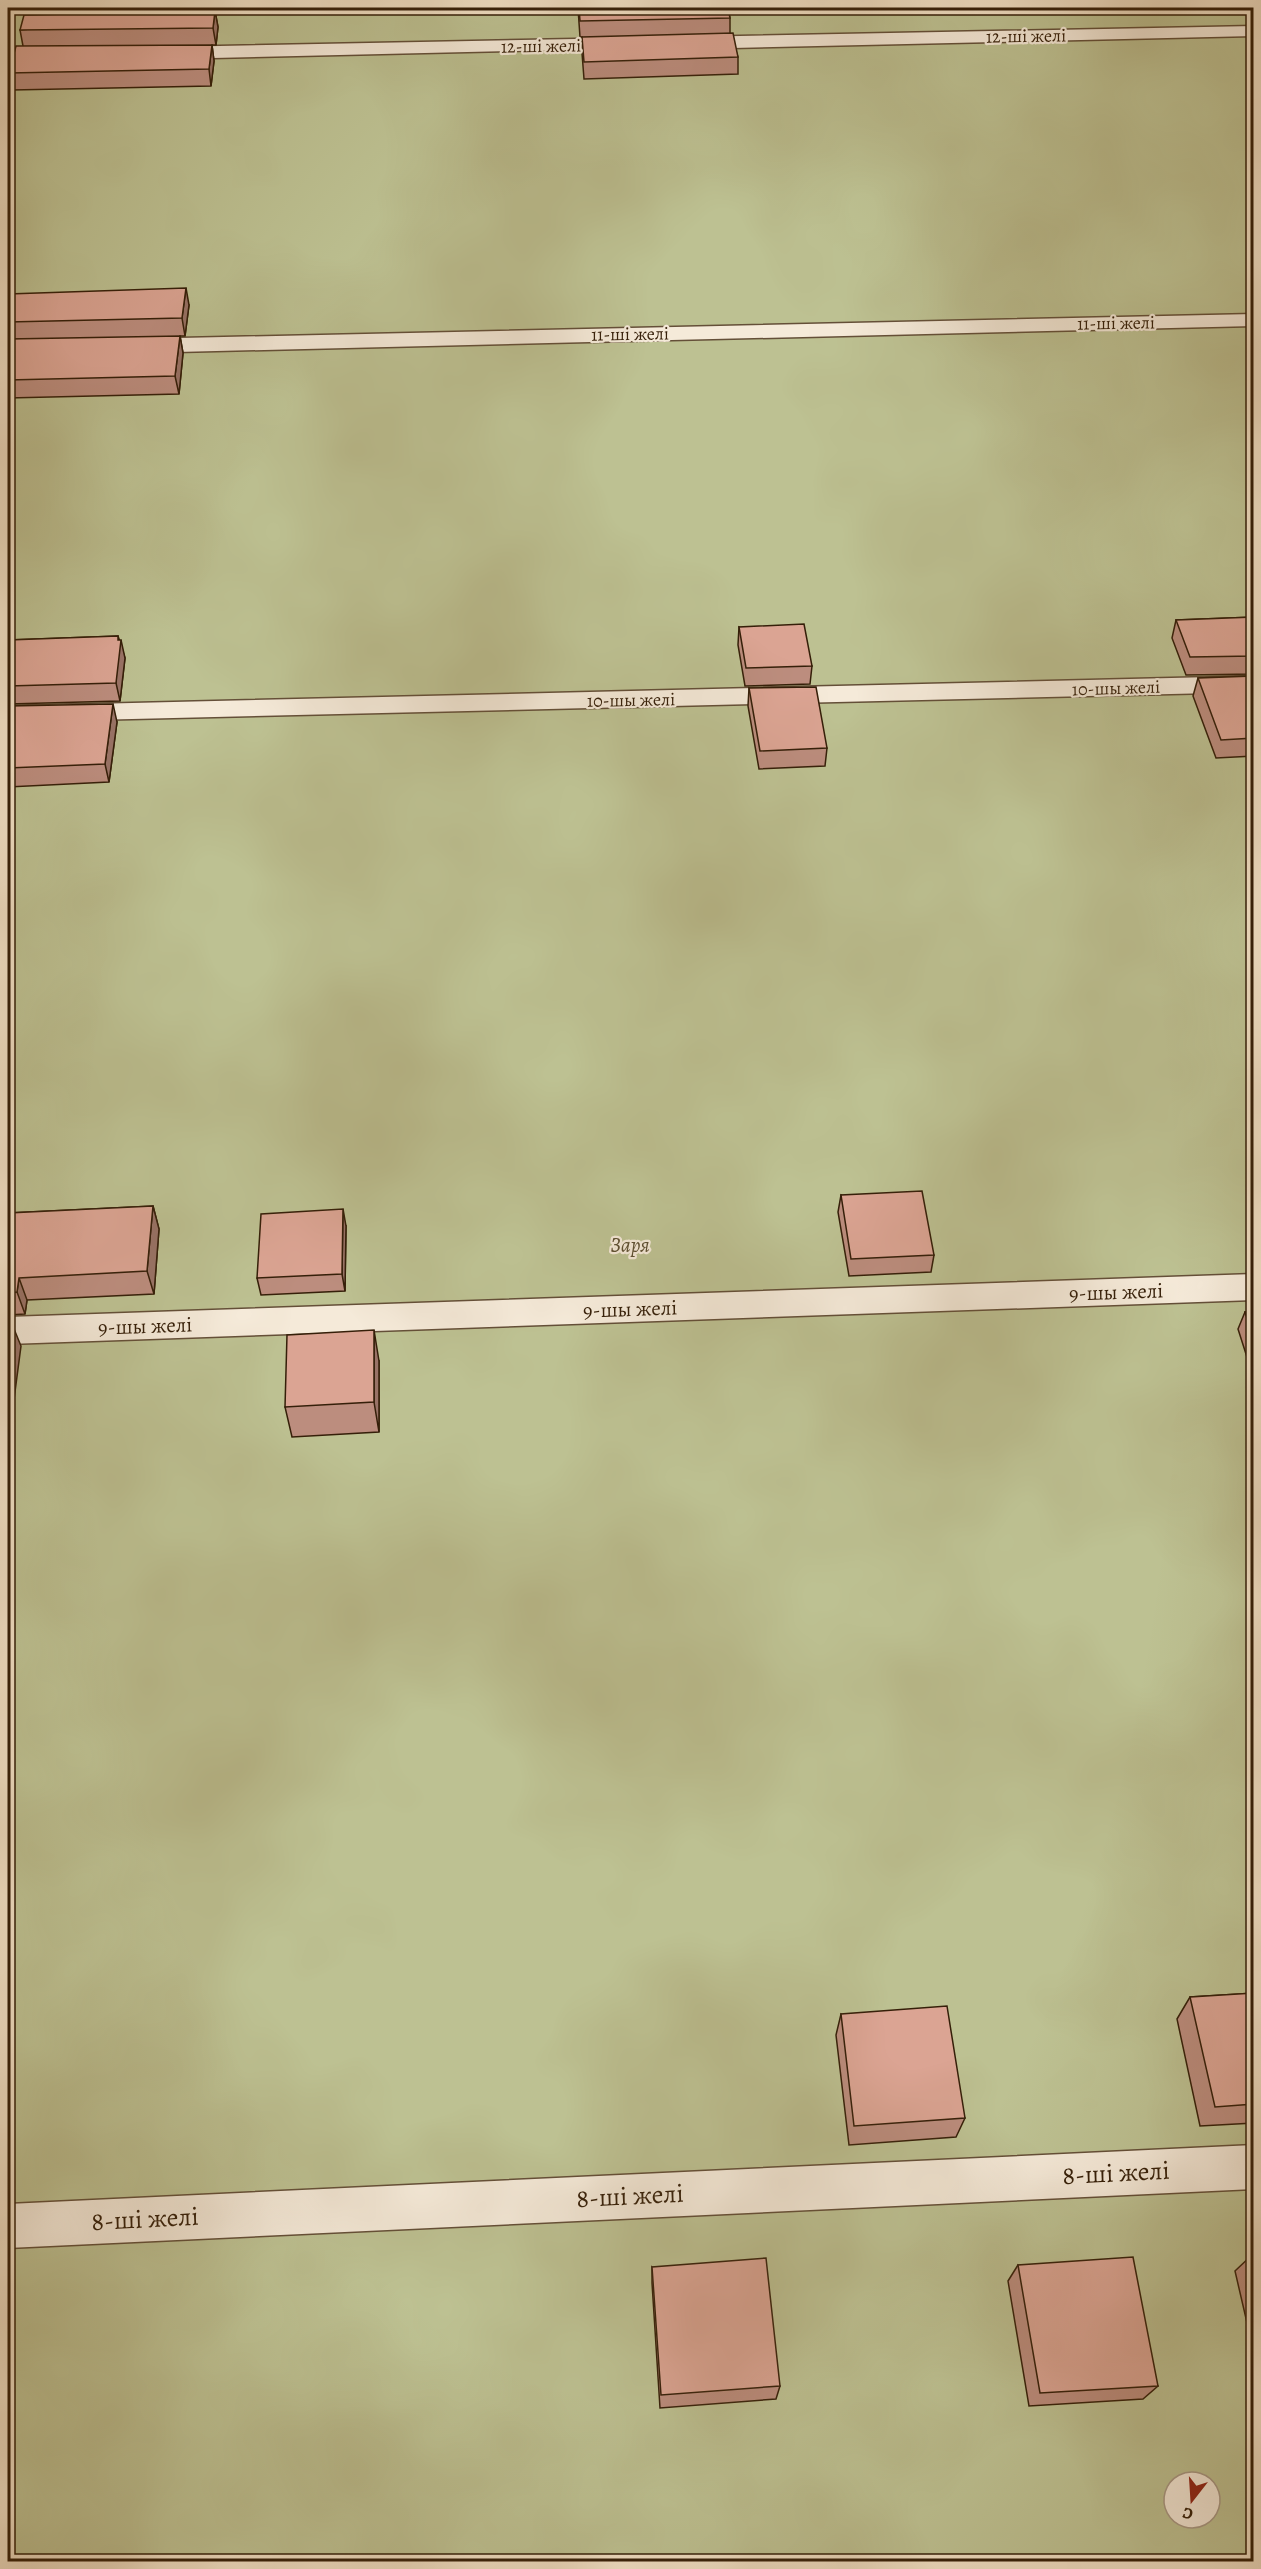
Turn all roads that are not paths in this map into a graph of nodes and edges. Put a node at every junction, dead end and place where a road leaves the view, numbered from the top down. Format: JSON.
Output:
{"nodes":[{"id":1,"x":1254,"y":31,"type":"edge"},
{"id":2,"x":649,"y":44,"type":"edge"},
{"id":3,"x":673,"y":44,"type":"edge"},
{"id":4,"x":150,"y":53,"type":"edge"},
{"id":5,"x":79,"y":54,"type":"edge"},
{"id":6,"x":8,"y":55,"type":"edge"},
{"id":7,"x":1254,"y":320,"type":"edge"},
{"id":8,"x":115,"y":346,"type":"edge"},
{"id":9,"x":1254,"y":684,"type":"edge"},
{"id":10,"x":8,"y":714,"type":"edge"},
{"id":11,"x":1254,"y":1287,"type":"edge"},
{"id":12,"x":8,"y":1331,"type":"edge"},
{"id":13,"x":1254,"y":2167,"type":"edge"},
{"id":14,"x":8,"y":2226,"type":"edge"}],
"edges":[{"from":1,"to":3,"type":"lane","name":"12-ші желі"},
{"from":2,"to":4,"type":"lane","name":"12-ші желі"},
{"from":5,"to":6,"type":"lane"},
{"from":7,"to":8,"type":"lane","name":"11-ші желі"},
{"from":9,"to":10,"type":"lane","name":"10-шы желі"},
{"from":11,"to":12,"type":"lane","name":"9-шы желі"},
{"from":13,"to":14,"type":"lane","name":"8-ші желі"}]}
